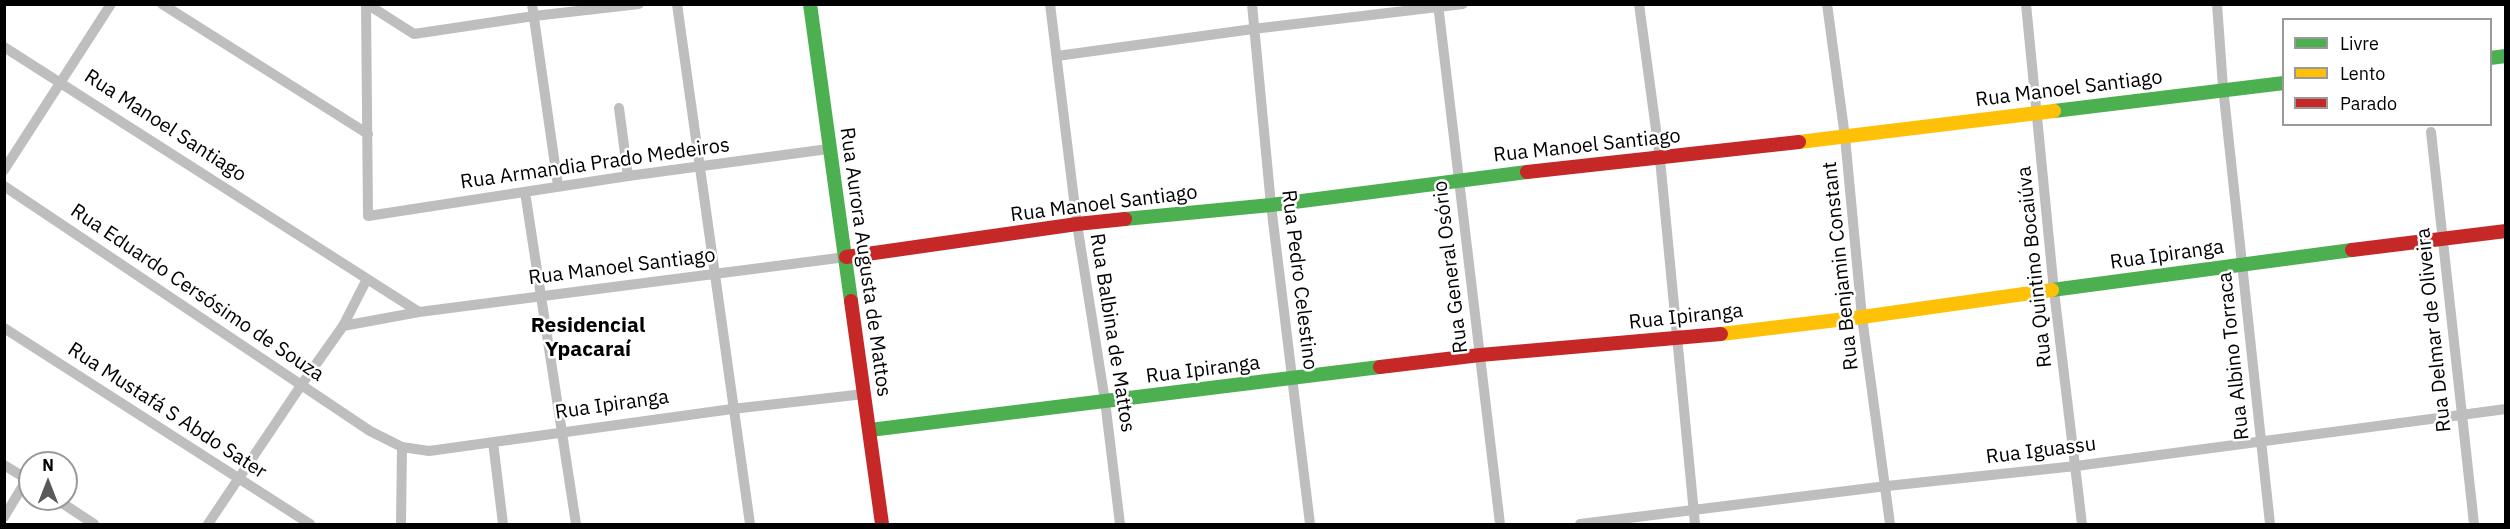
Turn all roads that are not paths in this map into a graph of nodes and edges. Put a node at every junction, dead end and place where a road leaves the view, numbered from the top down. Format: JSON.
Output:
{"nodes":[{"id":1,"x":111,"y":4,"type":"edge"},
{"id":2,"x":162,"y":4,"type":"edge"},
{"id":3,"x":367,"y":4,"type":"edge"},
{"id":4,"x":532,"y":4,"type":"edge"},
{"id":5,"x":639,"y":4,"type":"edge"},
{"id":6,"x":677,"y":4,"type":"edge"},
{"id":7,"x":810,"y":4,"type":"edge"},
{"id":8,"x":1050,"y":4,"type":"edge"},
{"id":9,"x":1252,"y":4,"type":"edge"},
{"id":10,"x":1463,"y":4,"type":"edge"},
{"id":11,"x":1639,"y":4,"type":"edge"},
{"id":12,"x":1827,"y":4,"type":"edge"},
{"id":13,"x":2026,"y":4,"type":"edge"},
{"id":14,"x":2217,"y":4,"type":"edge"},
{"id":15,"x":1438,"y":6,"type":"edge"},
{"id":16,"x":534,"y":16,"type":"junction"},
{"id":17,"x":1253,"y":29,"type":"junction"},
{"id":18,"x":4,"y":47,"type":"edge"},
{"id":19,"x":1057,"y":56,"type":"junction"},
{"id":20,"x":61,"y":82,"type":"junction"},
{"id":21,"x":2282,"y":83,"type":"edge"},
{"id":22,"x":2223,"y":90,"type":"junction"},
{"id":23,"x":619,"y":108,"type":"dead end"},
{"id":24,"x":2036,"y":112,"type":"junction"},
{"id":25,"x":2432,"y":132,"type":"dead end"},
{"id":26,"x":368,"y":134,"type":"junction"},
{"id":27,"x":1845,"y":137,"type":"junction"},
{"id":28,"x":828,"y":149,"type":"junction"},
{"id":29,"x":1660,"y":159,"type":"junction"},
{"id":30,"x":700,"y":166,"type":"junction"},
{"id":31,"x":4,"y":170,"type":"edge"},
{"id":32,"x":628,"y":176,"type":"junction"},
{"id":33,"x":1459,"y":180,"type":"junction"},
{"id":34,"x":4,"y":186,"type":"edge"},
{"id":35,"x":558,"y":186,"type":"junction"},
{"id":36,"x":525,"y":192,"type":"junction"},
{"id":37,"x":1270,"y":205,"type":"junction"},
{"id":38,"x":1077,"y":224,"type":"junction"},
{"id":39,"x":2505,"y":231,"type":"edge"},
{"id":40,"x":2441,"y":239,"type":"junction"},
{"id":41,"x":846,"y":257,"type":"junction"},
{"id":42,"x":2243,"y":263,"type":"junction"},
{"id":43,"x":716,"y":274,"type":"junction"},
{"id":44,"x":367,"y":279,"type":"junction"},
{"id":45,"x":2054,"y":291,"type":"junction"},
{"id":46,"x":539,"y":297,"type":"junction"},
{"id":47,"x":419,"y":312,"type":"junction"},
{"id":48,"x":1862,"y":317,"type":"junction"},
{"id":49,"x":343,"y":326,"type":"junction"},
{"id":50,"x":4,"y":328,"type":"edge"},
{"id":51,"x":1678,"y":339,"type":"junction"},
{"id":52,"x":1480,"y":355,"type":"junction"},
{"id":53,"x":1293,"y":379,"type":"junction"},
{"id":54,"x":302,"y":384,"type":"junction"},
{"id":55,"x":864,"y":394,"type":"junction"},
{"id":56,"x":1105,"y":401,"type":"junction"},
{"id":57,"x":732,"y":409,"type":"junction"},
{"id":58,"x":2505,"y":409,"type":"edge"},
{"id":59,"x":2461,"y":414,"type":"junction"},
{"id":60,"x":370,"y":430,"type":"joint"},
{"id":61,"x":870,"y":430,"type":"junction"},
{"id":62,"x":562,"y":431,"type":"junction"},
{"id":63,"x":2261,"y":440,"type":"junction"},
{"id":64,"x":493,"y":442,"type":"junction"},
{"id":65,"x":402,"y":447,"type":"junction"},
{"id":66,"x":4,"y":465,"type":"edge"},
{"id":67,"x":2076,"y":465,"type":"junction"},
{"id":68,"x":18,"y":474,"type":"edge"},
{"id":69,"x":238,"y":479,"type":"junction"},
{"id":70,"x":1887,"y":486,"type":"junction"},
{"id":71,"x":18,"y":495,"type":"edge"},
{"id":72,"x":74,"y":511,"type":"edge"},
{"id":73,"x":1694,"y":511,"type":"junction"},
{"id":74,"x":4,"y":517,"type":"edge"},
{"id":75,"x":94,"y":525,"type":"edge"},
{"id":76,"x":208,"y":525,"type":"edge"},
{"id":77,"x":310,"y":525,"type":"edge"},
{"id":78,"x":401,"y":525,"type":"edge"},
{"id":79,"x":503,"y":525,"type":"edge"},
{"id":80,"x":576,"y":525,"type":"edge"},
{"id":81,"x":750,"y":525,"type":"edge"},
{"id":82,"x":882,"y":525,"type":"edge"},
{"id":83,"x":1120,"y":525,"type":"edge"},
{"id":84,"x":1310,"y":525,"type":"edge"},
{"id":85,"x":1500,"y":525,"type":"edge"},
{"id":86,"x":1580,"y":525,"type":"edge"},
{"id":87,"x":1695,"y":525,"type":"edge"},
{"id":88,"x":1890,"y":525,"type":"edge"},
{"id":89,"x":2082,"y":525,"type":"edge"},
{"id":90,"x":2270,"y":525,"type":"edge"},
{"id":91,"x":2474,"y":525,"type":"edge"}],
"edges":[{"from":1,"to":20,"type":"street"},
{"from":2,"to":26,"type":"street"},
{"from":3,"to":16,"type":"street"},
{"from":3,"to":26,"type":"street"},
{"from":4,"to":16,"type":"street"},
{"from":5,"to":16,"type":"street"},
{"from":6,"to":30,"type":"street"},
{"from":7,"to":28,"type":"street","name":"Rua Aurora Augusta de Mattos"},
{"from":8,"to":19,"type":"street","name":"Rua Balbina de Mattos"},
{"from":9,"to":17,"type":"street","name":"Rua Pedro Celestino"},
{"from":10,"to":15,"type":"street"},
{"from":11,"to":29,"type":"street"},
{"from":12,"to":27,"type":"street","name":"Rua Benjamin Constant"},
{"from":13,"to":24,"type":"street","name":"Rua Quintino Bocaiúva"},
{"from":14,"to":22,"type":"street","name":"Rua Albino Torraca"},
{"from":15,"to":17,"type":"street"},
{"from":15,"to":33,"type":"street","name":"Rua General Osório"},
{"from":16,"to":35,"type":"street"},
{"from":17,"to":19,"type":"street"},
{"from":17,"to":37,"type":"street","name":"Rua Pedro Celestino"},
{"from":18,"to":20,"type":"street","name":"Rua Manoel Santiago"},
{"from":19,"to":38,"type":"street","name":"Rua Balbina de Mattos"},
{"from":20,"to":31,"type":"street"},
{"from":20,"to":44,"type":"street","name":"Rua Manoel Santiago"},
{"from":21,"to":22,"type":"street","name":"Rua Manoel Santiago"},
{"from":22,"to":24,"type":"street","name":"Rua Manoel Santiago"},
{"from":22,"to":42,"type":"street","name":"Rua Albino Torraca"},
{"from":23,"to":32,"type":"street"},
{"from":24,"to":27,"type":"street","name":"Rua Manoel Santiago"},
{"from":24,"to":45,"type":"street","name":"Rua Quintino Bocaiúva"},
{"from":25,"to":40,"type":"street","name":"Rua Delmar de Oliveira"},
{"from":26,"to":36,"type":"street","name":"Rua Armandia Prado Medeiros"},
{"from":27,"to":29,"type":"street","name":"Rua Manoel Santiago"},
{"from":27,"to":48,"type":"street","name":"Rua Benjamin Constant"},
{"from":28,"to":30,"type":"street","name":"Rua Armandia Prado Medeiros"},
{"from":28,"to":41,"type":"street","name":"Rua Aurora Augusta de Mattos"},
{"from":29,"to":33,"type":"street","name":"Rua Manoel Santiago"},
{"from":29,"to":51,"type":"street"},
{"from":30,"to":32,"type":"street","name":"Rua Armandia Prado Medeiros"},
{"from":30,"to":43,"type":"street"},
{"from":32,"to":35,"type":"street","name":"Rua Armandia Prado Medeiros"},
{"from":33,"to":37,"type":"street","name":"Rua Manoel Santiago"},
{"from":33,"to":52,"type":"street","name":"Rua General Osório"},
{"from":34,"to":54,"type":"street","name":"Rua Eduardo Cersósimo de Souza"},
{"from":35,"to":36,"type":"street","name":"Rua Armandia Prado Medeiros"},
{"from":36,"to":46,"type":"street"},
{"from":37,"to":38,"type":"street","name":"Rua Manoel Santiago"},
{"from":37,"to":53,"type":"street","name":"Rua Pedro Celestino"},
{"from":38,"to":41,"type":"street","name":"Rua Manoel Santiago"},
{"from":38,"to":56,"type":"street","name":"Rua Balbina de Mattos"},
{"from":39,"to":40,"type":"street","name":"Rua Ipiranga"},
{"from":40,"to":42,"type":"street","name":"Rua Ipiranga"},
{"from":40,"to":59,"type":"street","name":"Rua Delmar de Oliveira"},
{"from":41,"to":43,"type":"street","name":"Rua Manoel Santiago"},
{"from":41,"to":55,"type":"street","name":"Rua Aurora Augusta de Mattos"},
{"from":42,"to":45,"type":"street","name":"Rua Ipiranga"},
{"from":42,"to":63,"type":"street","name":"Rua Albino Torraca"},
{"from":43,"to":46,"type":"street","name":"Rua Manoel Santiago"},
{"from":43,"to":57,"type":"street"},
{"from":44,"to":47,"type":"street","name":"Rua Manoel Santiago"},
{"from":44,"to":49,"type":"street"},
{"from":45,"to":48,"type":"street","name":"Rua Ipiranga"},
{"from":45,"to":67,"type":"street","name":"Rua Quintino Bocaiúva"},
{"from":46,"to":47,"type":"street","name":"Rua Manoel Santiago"},
{"from":46,"to":62,"type":"street"},
{"from":47,"to":49,"type":"street"},
{"from":48,"to":51,"type":"street","name":"Rua Ipiranga"},
{"from":48,"to":70,"type":"street","name":"Rua Benjamin Constant"},
{"from":49,"to":54,"type":"street"},
{"from":50,"to":69,"type":"street","name":"Rua Mustafá S Abdo Sater"},
{"from":51,"to":52,"type":"street","name":"Rua Ipiranga"},
{"from":51,"to":73,"type":"street"},
{"from":52,"to":53,"type":"street","name":"Rua Ipiranga"},
{"from":52,"to":85,"type":"street","name":"Rua General Osório"},
{"from":53,"to":56,"type":"street","name":"Rua Ipiranga"},
{"from":53,"to":84,"type":"street","name":"Rua Pedro Celestino"},
{"from":54,"to":60,"type":"street","name":"Rua Eduardo Cersósimo de Souza"},
{"from":54,"to":69,"type":"street"},
{"from":55,"to":57,"type":"street","name":"Rua Ipiranga"},
{"from":55,"to":61,"type":"street","name":"Rua Aurora Augusta de Mattos"},
{"from":56,"to":61,"type":"street","name":"Rua Ipiranga"},
{"from":56,"to":83,"type":"street","name":"Rua Balbina de Mattos"},
{"from":57,"to":62,"type":"street","name":"Rua Ipiranga"},
{"from":57,"to":81,"type":"street"},
{"from":58,"to":59,"type":"street","name":"Rua Iguassu"},
{"from":59,"to":63,"type":"street","name":"Rua Iguassu"},
{"from":59,"to":91,"type":"street","name":"Rua Delmar de Oliveira"},
{"from":60,"to":65,"type":"street","name":"Rua Ipiranga"},
{"from":61,"to":82,"type":"street","name":"Rua Aurora Augusta de Mattos"},
{"from":62,"to":64,"type":"street","name":"Rua Ipiranga"},
{"from":62,"to":80,"type":"street"},
{"from":63,"to":67,"type":"street","name":"Rua Iguassu"},
{"from":63,"to":90,"type":"street","name":"Rua Albino Torraca"},
{"from":64,"to":65,"type":"street","name":"Rua Ipiranga"},
{"from":64,"to":79,"type":"street"},
{"from":65,"to":78,"type":"street"},
{"from":66,"to":68,"type":"street"},
{"from":67,"to":70,"type":"street","name":"Rua Iguassu"},
{"from":67,"to":89,"type":"street","name":"Rua Quintino Bocaiúva"},
{"from":69,"to":76,"type":"street"},
{"from":69,"to":77,"type":"street","name":"Rua Mustafá S Abdo Sater"},
{"from":70,"to":73,"type":"street","name":"Rua Iguassu"},
{"from":70,"to":88,"type":"street","name":"Rua Benjamin Constant"},
{"from":71,"to":74,"type":"street"},
{"from":72,"to":75,"type":"street"},
{"from":73,"to":86,"type":"street","name":"Rua Iguassu"},
{"from":73,"to":87,"type":"street"}]}
